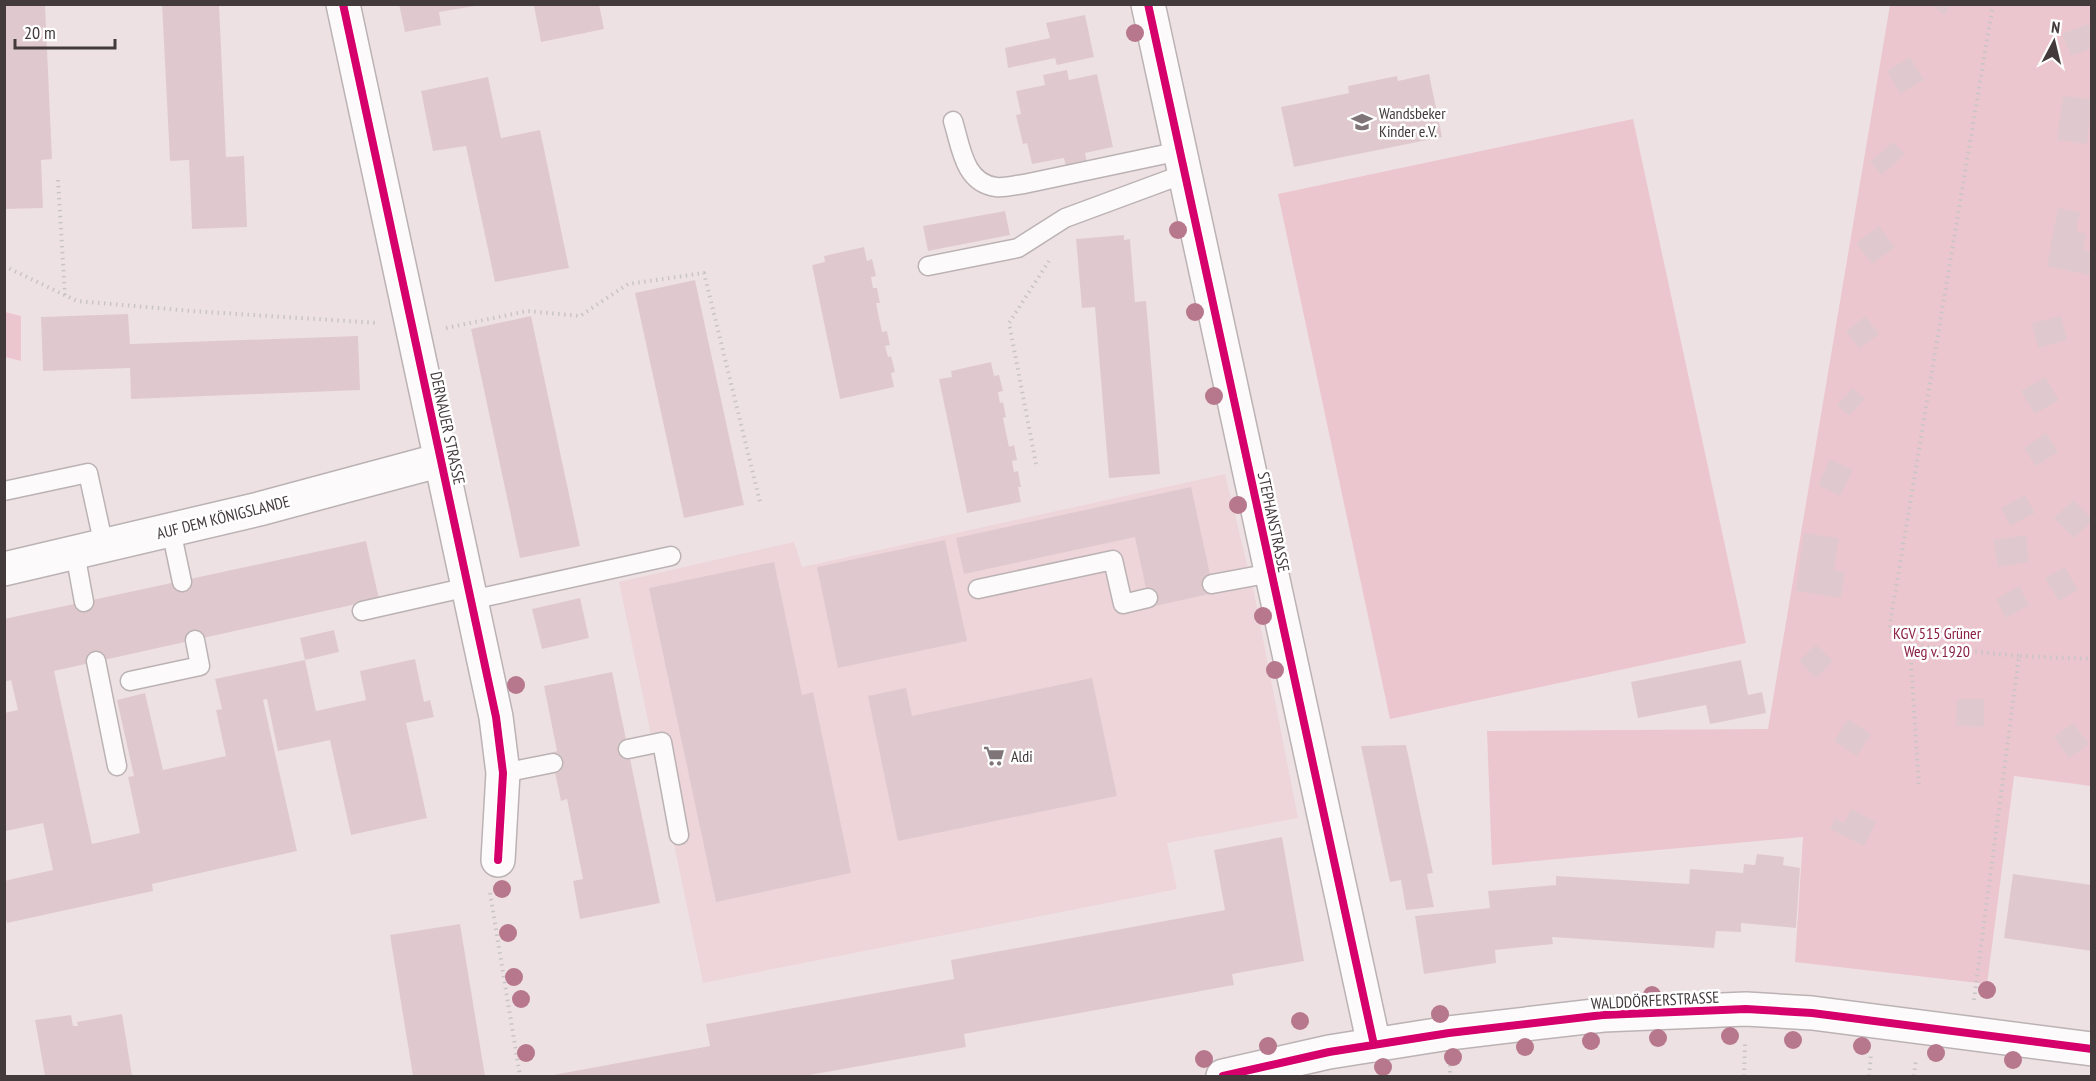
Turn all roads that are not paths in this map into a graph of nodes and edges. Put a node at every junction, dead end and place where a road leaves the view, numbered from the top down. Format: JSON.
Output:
{"nodes":[{"id":1,"x":343,"y":4,"type":"edge"},
{"id":2,"x":1148,"y":4,"type":"edge"},
{"id":3,"x":953,"y":121,"type":"dead end"},
{"id":4,"x":1182,"y":162,"type":"junction"},
{"id":5,"x":928,"y":266,"type":"dead end"},
{"id":6,"x":441,"y":460,"type":"junction"},
{"id":7,"x":4,"y":492,"type":"edge"},
{"id":8,"x":171,"y":530,"type":"junction"},
{"id":9,"x":89,"y":549,"type":"junction"},
{"id":10,"x":671,"y":556,"type":"dead end"},
{"id":11,"x":4,"y":569,"type":"edge"},
{"id":12,"x":1271,"y":573,"type":"junction"},
{"id":13,"x":182,"y":582,"type":"dead end"},
{"id":14,"x":1212,"y":584,"type":"dead end"},
{"id":15,"x":978,"y":589,"type":"dead end"},
{"id":16,"x":470,"y":594,"type":"junction"},
{"id":17,"x":1148,"y":598,"type":"dead end"},
{"id":18,"x":84,"y":602,"type":"dead end"},
{"id":19,"x":362,"y":612,"type":"dead end"},
{"id":20,"x":195,"y":640,"type":"dead end"},
{"id":21,"x":96,"y":662,"type":"dead end"},
{"id":22,"x":130,"y":681,"type":"dead end"},
{"id":23,"x":628,"y":749,"type":"dead end"},
{"id":24,"x":553,"y":762,"type":"dead end"},
{"id":25,"x":117,"y":766,"type":"dead end"},
{"id":26,"x":502,"y":773,"type":"junction"},
{"id":27,"x":679,"y":835,"type":"dead end"},
{"id":28,"x":498,"y":860,"type":"road end"},
{"id":29,"x":1374,"y":1045,"type":"junction"},
{"id":30,"x":2091,"y":1048,"type":"edge"},
{"id":31,"x":1223,"y":1077,"type":"edge"}],
"edges":[{"from":1,"to":6,"type":"street","name":"DERNAUER STRASSE"},
{"from":2,"to":4,"type":"street","name":"STEPHANSTRASSE"},
{"from":3,"to":4,"type":"lane"},
{"from":4,"to":5,"type":"lane"},
{"from":4,"to":12,"type":"street","name":"STEPHANSTRASSE"},
{"from":6,"to":8,"type":"street","name":"AUF DEM KÖNIGSLANDE"},
{"from":6,"to":16,"type":"street","name":"DERNAUER STRASSE"},
{"from":7,"to":9,"type":"lane"},
{"from":8,"to":9,"type":"street","name":"AUF DEM KÖNIGSLANDE"},
{"from":8,"to":13,"type":"lane"},
{"from":9,"to":11,"type":"street","name":"AUF DEM KÖNIGSLANDE"},
{"from":9,"to":18,"type":"lane"},
{"from":10,"to":16,"type":"lane"},
{"from":12,"to":14,"type":"lane"},
{"from":12,"to":29,"type":"street","name":"STEPHANSTRASSE"},
{"from":15,"to":17,"type":"lane"},
{"from":16,"to":19,"type":"lane"},
{"from":16,"to":26,"type":"street","name":"DERNAUER STRASSE"},
{"from":20,"to":22,"type":"lane"},
{"from":21,"to":25,"type":"lane"},
{"from":23,"to":27,"type":"lane"},
{"from":24,"to":26,"type":"lane"},
{"from":26,"to":28,"type":"street","name":"DERNAUER STRASSE"},
{"from":29,"to":30,"type":"street","name":"WALDDÖRFERSTRASSE"},
{"from":29,"to":31,"type":"street","name":"WALDDÖRFERSTRASSE"}]}
